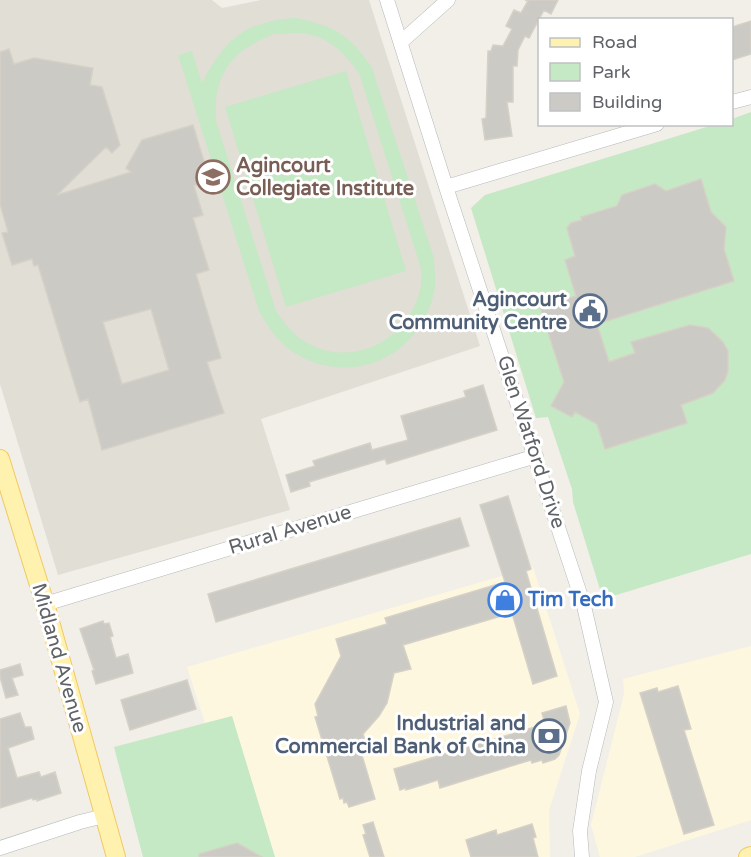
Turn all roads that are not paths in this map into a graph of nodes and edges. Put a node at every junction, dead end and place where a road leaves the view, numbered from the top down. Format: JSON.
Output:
{"nodes":[{"id":1,"x":387,"y":0,"type":"edge"},
{"id":2,"x":448,"y":0,"type":"edge"},
{"id":3,"x":401,"y":42,"type":"junction"},
{"id":4,"x":751,"y":97,"type":"edge"},
{"id":5,"x":733,"y":102,"type":"edge"},
{"id":6,"x":650,"y":126,"type":"edge"},
{"id":7,"x":446,"y":187,"type":"junction"},
{"id":8,"x":536,"y":456,"type":"junction"},
{"id":9,"x":0,"y":459,"type":"edge"},
{"id":10,"x":45,"y":604,"type":"junction"},
{"id":11,"x":104,"y":816,"type":"junction"},
{"id":12,"x":0,"y":848,"type":"edge"},
{"id":13,"x":116,"y":857,"type":"edge"},
{"id":14,"x":582,"y":857,"type":"edge"}],
"edges":[{"from":1,"to":3,"type":"street","name":"Glen Watford Drive"},
{"from":2,"to":3,"type":"street"},
{"from":3,"to":7,"type":"street","name":"Glen Watford Drive"},
{"from":4,"to":5,"type":"street"},
{"from":6,"to":7,"type":"street"},
{"from":7,"to":8,"type":"street","name":"Glen Watford Drive"},
{"from":8,"to":10,"type":"street","name":"Rural Avenue"},
{"from":8,"to":14,"type":"street","name":"Glen Watford Drive"},
{"from":9,"to":10,"type":"main road","name":"Midland Avenue"},
{"from":10,"to":11,"type":"main road","name":"Midland Avenue"},
{"from":11,"to":12,"type":"street"},
{"from":11,"to":13,"type":"main road","name":"Midland Avenue"}]}
